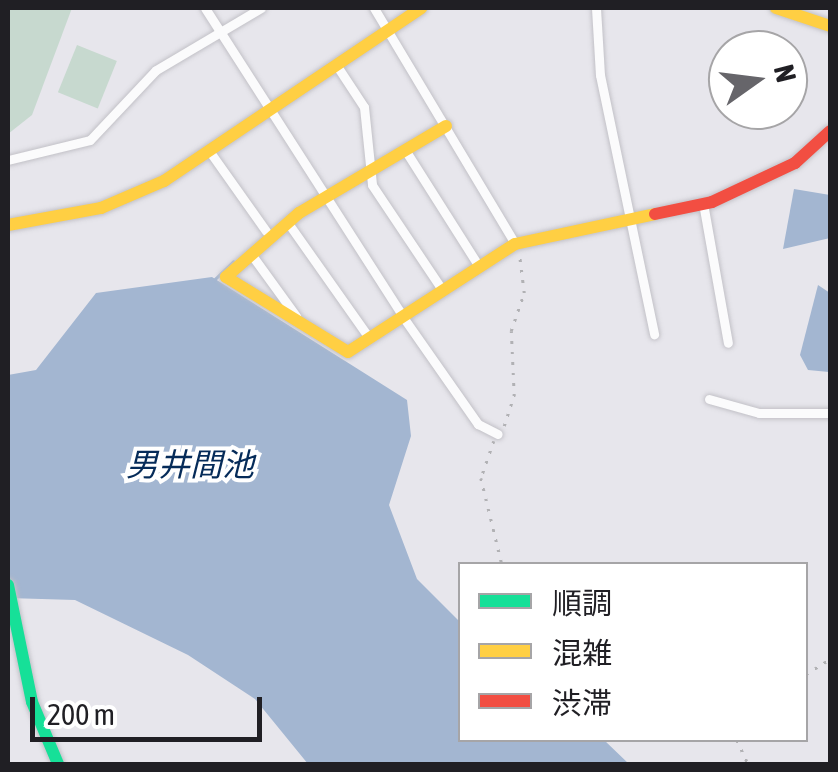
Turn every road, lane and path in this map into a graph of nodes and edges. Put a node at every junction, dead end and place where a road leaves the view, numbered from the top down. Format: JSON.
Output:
{"nodes":[{"id":1,"x":205,"y":8,"type":"edge"},
{"id":2,"x":261,"y":8,"type":"edge"},
{"id":3,"x":374,"y":8,"type":"edge"},
{"id":4,"x":422,"y":8,"type":"edge"},
{"id":5,"x":596,"y":8,"type":"edge"},
{"id":6,"x":776,"y":8,"type":"edge"},
{"id":7,"x":830,"y":26,"type":"edge"},
{"id":8,"x":389,"y":31,"type":"junction"},
{"id":9,"x":216,"y":33,"type":"junction"},
{"id":10,"x":337,"y":66,"type":"junction"},
{"id":11,"x":268,"y":113,"type":"junction"},
{"id":12,"x":446,"y":126,"type":"junction"},
{"id":13,"x":830,"y":131,"type":"edge"},
{"id":14,"x":210,"y":152,"type":"junction"},
{"id":15,"x":407,"y":153,"type":"junction"},
{"id":16,"x":8,"y":160,"type":"edge"},
{"id":17,"x":370,"y":176,"type":"junction"},
{"id":18,"x":323,"y":199,"type":"junction"},
{"id":19,"x":703,"y":204,"type":"junction"},
{"id":20,"x":630,"y":218,"type":"junction"},
{"id":21,"x":288,"y":223,"type":"junction"},
{"id":22,"x":8,"y":224,"type":"edge"},
{"id":23,"x":266,"y":231,"type":"dead end"},
{"id":24,"x":515,"y":244,"type":"junction"},
{"id":25,"x":251,"y":254,"type":"junction"},
{"id":26,"x":478,"y":265,"type":"junction"},
{"id":27,"x":441,"y":288,"type":"junction"},
{"id":28,"x":403,"y":317,"type":"junction"},
{"id":29,"x":301,"y":324,"type":"junction"},
{"id":30,"x":654,"y":334,"type":"dead end"},
{"id":31,"x":369,"y":338,"type":"junction"},
{"id":32,"x":728,"y":343,"type":"dead end"},
{"id":33,"x":708,"y":399,"type":"dead end"},
{"id":34,"x":830,"y":412,"type":"edge"},
{"id":35,"x":498,"y":434,"type":"junction"},
{"id":36,"x":501,"y":562,"type":"edge"},
{"id":37,"x":8,"y":585,"type":"edge"},
{"id":38,"x":830,"y":659,"type":"edge"},
{"id":39,"x":808,"y":673,"type":"edge"},
{"id":40,"x":58,"y":764,"type":"edge"}],
"edges":[{"from":1,"to":9,"type":"street"},
{"from":2,"to":9,"type":"street"},
{"from":3,"to":8,"type":"street"},
{"from":4,"to":8,"type":"street"},
{"from":5,"to":20,"type":"street"},
{"from":6,"to":7,"type":"street"},
{"from":8,"to":10,"type":"street"},
{"from":8,"to":12,"type":"street"},
{"from":9,"to":11,"type":"street"},
{"from":9,"to":16,"type":"street"},
{"from":10,"to":11,"type":"street"},
{"from":10,"to":17,"type":"street"},
{"from":11,"to":14,"type":"street"},
{"from":11,"to":18,"type":"street"},
{"from":12,"to":15,"type":"street"},
{"from":12,"to":24,"type":"street"},
{"from":13,"to":19,"type":"street"},
{"from":14,"to":22,"type":"street"},
{"from":14,"to":23,"type":"street"},
{"from":15,"to":17,"type":"street"},
{"from":15,"to":26,"type":"street"},
{"from":17,"to":18,"type":"street"},
{"from":17,"to":27,"type":"street"},
{"from":18,"to":21,"type":"street"},
{"from":18,"to":28,"type":"street"},
{"from":19,"to":20,"type":"street"},
{"from":19,"to":32,"type":"street"},
{"from":20,"to":24,"type":"street"},
{"from":20,"to":30,"type":"street"},
{"from":21,"to":25,"type":"street"},
{"from":21,"to":31,"type":"street"},
{"from":24,"to":26,"type":"street"},
{"from":24,"to":35,"type":"path"},
{"from":25,"to":29,"type":"street"},
{"from":25,"to":29,"type":"street"},
{"from":26,"to":27,"type":"street"},
{"from":27,"to":28,"type":"street"},
{"from":28,"to":31,"type":"street"},
{"from":28,"to":35,"type":"street"},
{"from":29,"to":31,"type":"street"},
{"from":33,"to":34,"type":"street"},
{"from":35,"to":36,"type":"path"},
{"from":37,"to":40,"type":"street"},
{"from":38,"to":39,"type":"path"}]}
